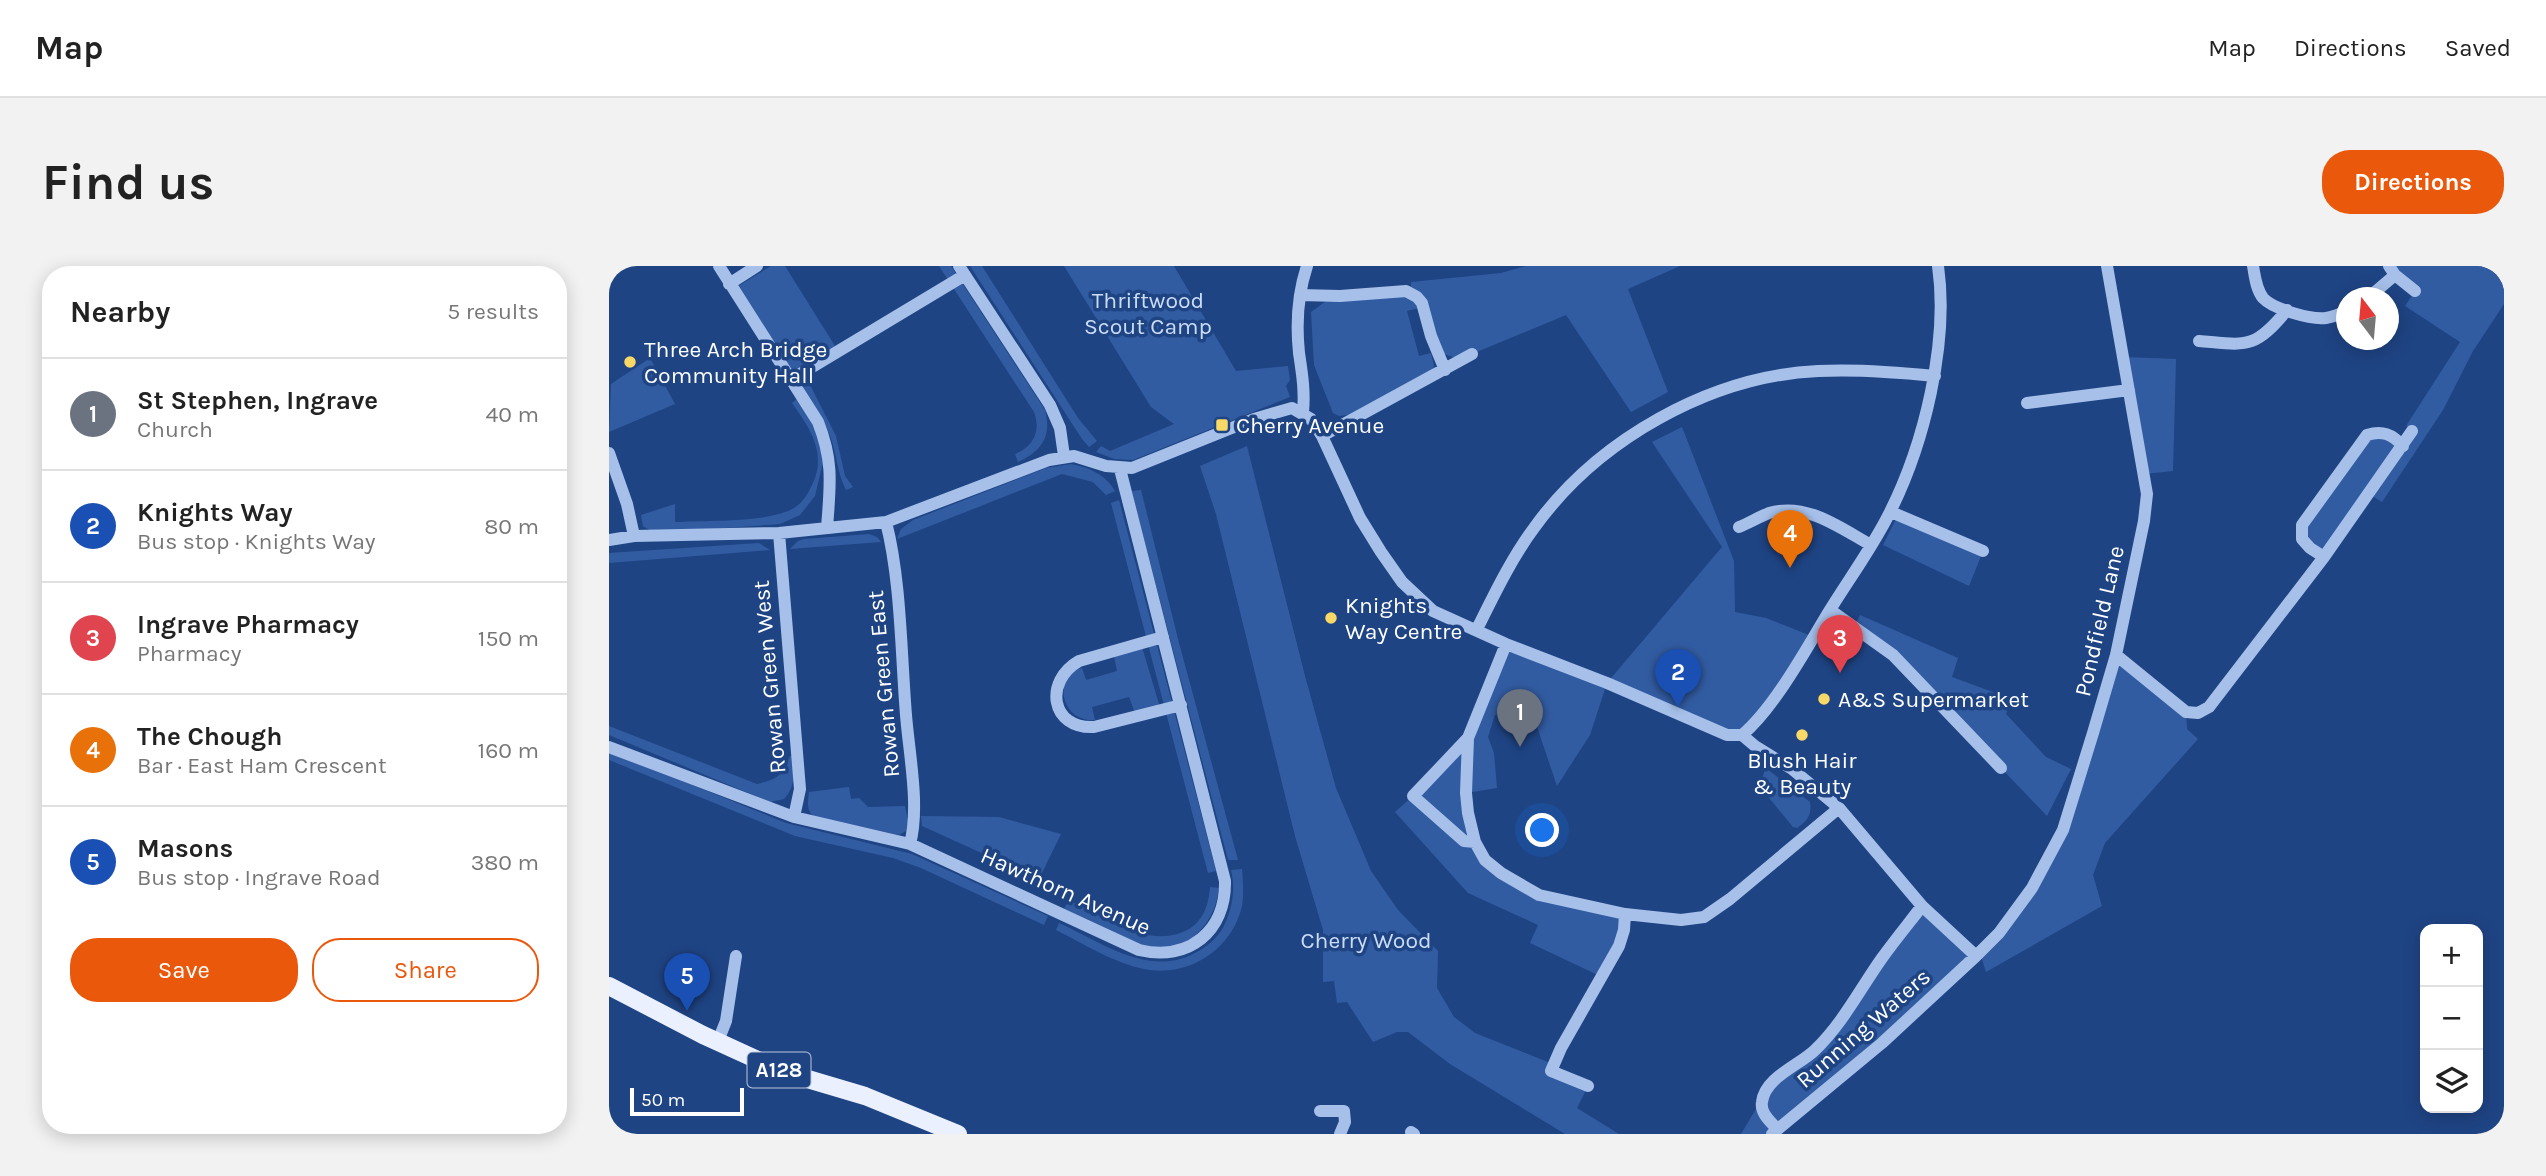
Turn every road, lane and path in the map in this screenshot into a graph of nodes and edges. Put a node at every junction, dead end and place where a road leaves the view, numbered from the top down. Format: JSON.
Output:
{"nodes":[{"id":1,"x":719,"y":266,"type":"edge"},
{"id":2,"x":757,"y":266,"type":"edge"},
{"id":3,"x":1938,"y":266,"type":"edge"},
{"id":4,"x":2107,"y":266,"type":"edge"},
{"id":5,"x":2253,"y":266,"type":"edge"},
{"id":6,"x":1302,"y":267,"type":"edge"},
{"id":7,"x":962,"y":271,"type":"edge"},
{"id":8,"x":2392,"y":271,"type":"edge"},
{"id":9,"x":729,"y":284,"type":"junction"},
{"id":10,"x":2378,"y":287,"type":"edge"},
{"id":11,"x":2415,"y":291,"type":"dead end"},
{"id":12,"x":1300,"y":295,"type":"junction"},
{"id":13,"x":2287,"y":310,"type":"junction"},
{"id":14,"x":2336,"y":314,"type":"edge"},
{"id":15,"x":2199,"y":341,"type":"dead end"},
{"id":16,"x":1472,"y":354,"type":"dead end"},
{"id":17,"x":1445,"y":370,"type":"junction"},
{"id":18,"x":1935,"y":376,"type":"junction"},
{"id":19,"x":792,"y":379,"type":"junction"},
{"id":20,"x":2129,"y":390,"type":"junction"},
{"id":21,"x":2027,"y":403,"type":"dead end"},
{"id":22,"x":1303,"y":412,"type":"junction"},
{"id":23,"x":2412,"y":431,"type":"dead end"},
{"id":24,"x":1322,"y":436,"type":"junction"},
{"id":25,"x":2403,"y":446,"type":"junction"},
{"id":26,"x":609,"y":453,"type":"edge"},
{"id":27,"x":1065,"y":456,"type":"junction"},
{"id":28,"x":1120,"y":469,"type":"junction"},
{"id":29,"x":1891,"y":512,"type":"junction"},
{"id":30,"x":886,"y":522,"type":"junction"},
{"id":31,"x":1739,"y":527,"type":"dead end"},
{"id":32,"x":827,"y":528,"type":"junction"},
{"id":33,"x":779,"y":533,"type":"junction"},
{"id":34,"x":634,"y":536,"type":"junction"},
{"id":35,"x":609,"y":540,"type":"edge"},
{"id":36,"x":1871,"y":545,"type":"junction"},
{"id":37,"x":1983,"y":551,"type":"dead end"},
{"id":38,"x":2324,"y":557,"type":"junction"},
{"id":39,"x":1830,"y":610,"type":"junction"},
{"id":40,"x":1477,"y":629,"type":"junction"},
{"id":41,"x":1163,"y":637,"type":"junction"},
{"id":42,"x":1506,"y":644,"type":"junction"},
{"id":43,"x":2116,"y":655,"type":"junction"},
{"id":44,"x":1181,"y":705,"type":"junction"},
{"id":45,"x":1742,"y":735,"type":"junction"},
{"id":46,"x":1468,"y":738,"type":"junction"},
{"id":47,"x":609,"y":747,"type":"edge"},
{"id":48,"x":2001,"y":768,"type":"dead end"},
{"id":49,"x":1839,"y":808,"type":"junction"},
{"id":50,"x":794,"y":817,"type":"junction"},
{"id":51,"x":1475,"y":842,"type":"junction"},
{"id":52,"x":910,"y":844,"type":"junction"},
{"id":53,"x":1922,"y":906,"type":"junction"},
{"id":54,"x":1625,"y":914,"type":"junction"},
{"id":55,"x":737,"y":956,"type":"dead end"},
{"id":56,"x":1976,"y":956,"type":"junction"},
{"id":57,"x":609,"y":986,"type":"edge"},
{"id":58,"x":718,"y":1041,"type":"junction"},
{"id":59,"x":1588,"y":1086,"type":"dead end"},
{"id":60,"x":1320,"y":1111,"type":"dead end"},
{"id":61,"x":1774,"y":1132,"type":"edge"},
{"id":62,"x":958,"y":1134,"type":"edge"},
{"id":63,"x":1340,"y":1134,"type":"edge"}],
"edges":[{"from":1,"to":9,"type":"street"},
{"from":2,"to":9,"type":"street"},
{"from":3,"to":18,"type":"street"},
{"from":4,"to":20,"type":"street","name":"Pondfield Lane"},
{"from":5,"to":13,"type":"street"},
{"from":6,"to":12,"type":"street"},
{"from":7,"to":19,"type":"street"},
{"from":7,"to":27,"type":"street"},
{"from":8,"to":10,"type":"street"},
{"from":8,"to":11,"type":"street"},
{"from":9,"to":19,"type":"street"},
{"from":12,"to":17,"type":"street"},
{"from":12,"to":22,"type":"street"},
{"from":13,"to":14,"type":"street"},
{"from":13,"to":15,"type":"street"},
{"from":16,"to":17,"type":"street"},
{"from":17,"to":24,"type":"street"},
{"from":18,"to":29,"type":"street"},
{"from":18,"to":40,"type":"street"},
{"from":19,"to":32,"type":"street"},
{"from":20,"to":21,"type":"street"},
{"from":20,"to":43,"type":"street","name":"Pondfield Lane"},
{"from":22,"to":24,"type":"street"},
{"from":22,"to":28,"type":"street"},
{"from":23,"to":25,"type":"street"},
{"from":24,"to":40,"type":"street"},
{"from":25,"to":38,"type":"street"},
{"from":25,"to":38,"type":"street"},
{"from":26,"to":34,"type":"street"},
{"from":27,"to":28,"type":"street"},
{"from":27,"to":30,"type":"street"},
{"from":28,"to":41,"type":"street","name":"Hawthorn Avenue"},
{"from":29,"to":36,"type":"street"},
{"from":29,"to":37,"type":"street"},
{"from":30,"to":32,"type":"street"},
{"from":30,"to":52,"type":"street","name":"Rowan Green East"},
{"from":31,"to":36,"type":"street"},
{"from":32,"to":33,"type":"street"},
{"from":33,"to":34,"type":"street"},
{"from":33,"to":50,"type":"street","name":"Rowan Green West"},
{"from":34,"to":35,"type":"street"},
{"from":36,"to":39,"type":"street"},
{"from":38,"to":43,"type":"street"},
{"from":39,"to":45,"type":"street"},
{"from":39,"to":48,"type":"street"},
{"from":40,"to":42,"type":"street"},
{"from":41,"to":44,"type":"street","name":"Hawthorn Avenue"},
{"from":41,"to":44,"type":"street"},
{"from":42,"to":45,"type":"street"},
{"from":42,"to":46,"type":"street"},
{"from":43,"to":56,"type":"street","name":"Pondfield Lane"},
{"from":44,"to":52,"type":"street","name":"Hawthorn Avenue"},
{"from":45,"to":49,"type":"street"},
{"from":46,"to":51,"type":"street"},
{"from":46,"to":51,"type":"street"},
{"from":47,"to":50,"type":"street","name":"Hawthorn Avenue"},
{"from":49,"to":53,"type":"street"},
{"from":49,"to":54,"type":"street"},
{"from":50,"to":52,"type":"street","name":"Hawthorn Avenue"},
{"from":51,"to":54,"type":"street"},
{"from":53,"to":56,"type":"street"},
{"from":53,"to":61,"type":"street","name":"Running Waters"},
{"from":54,"to":59,"type":"street"},
{"from":55,"to":58,"type":"street"},
{"from":56,"to":61,"type":"street","name":"Running Waters"},
{"from":57,"to":58,"type":"main road","number":"A128"},
{"from":58,"to":62,"type":"main road","number":"A128"},
{"from":60,"to":63,"type":"street"}]}
